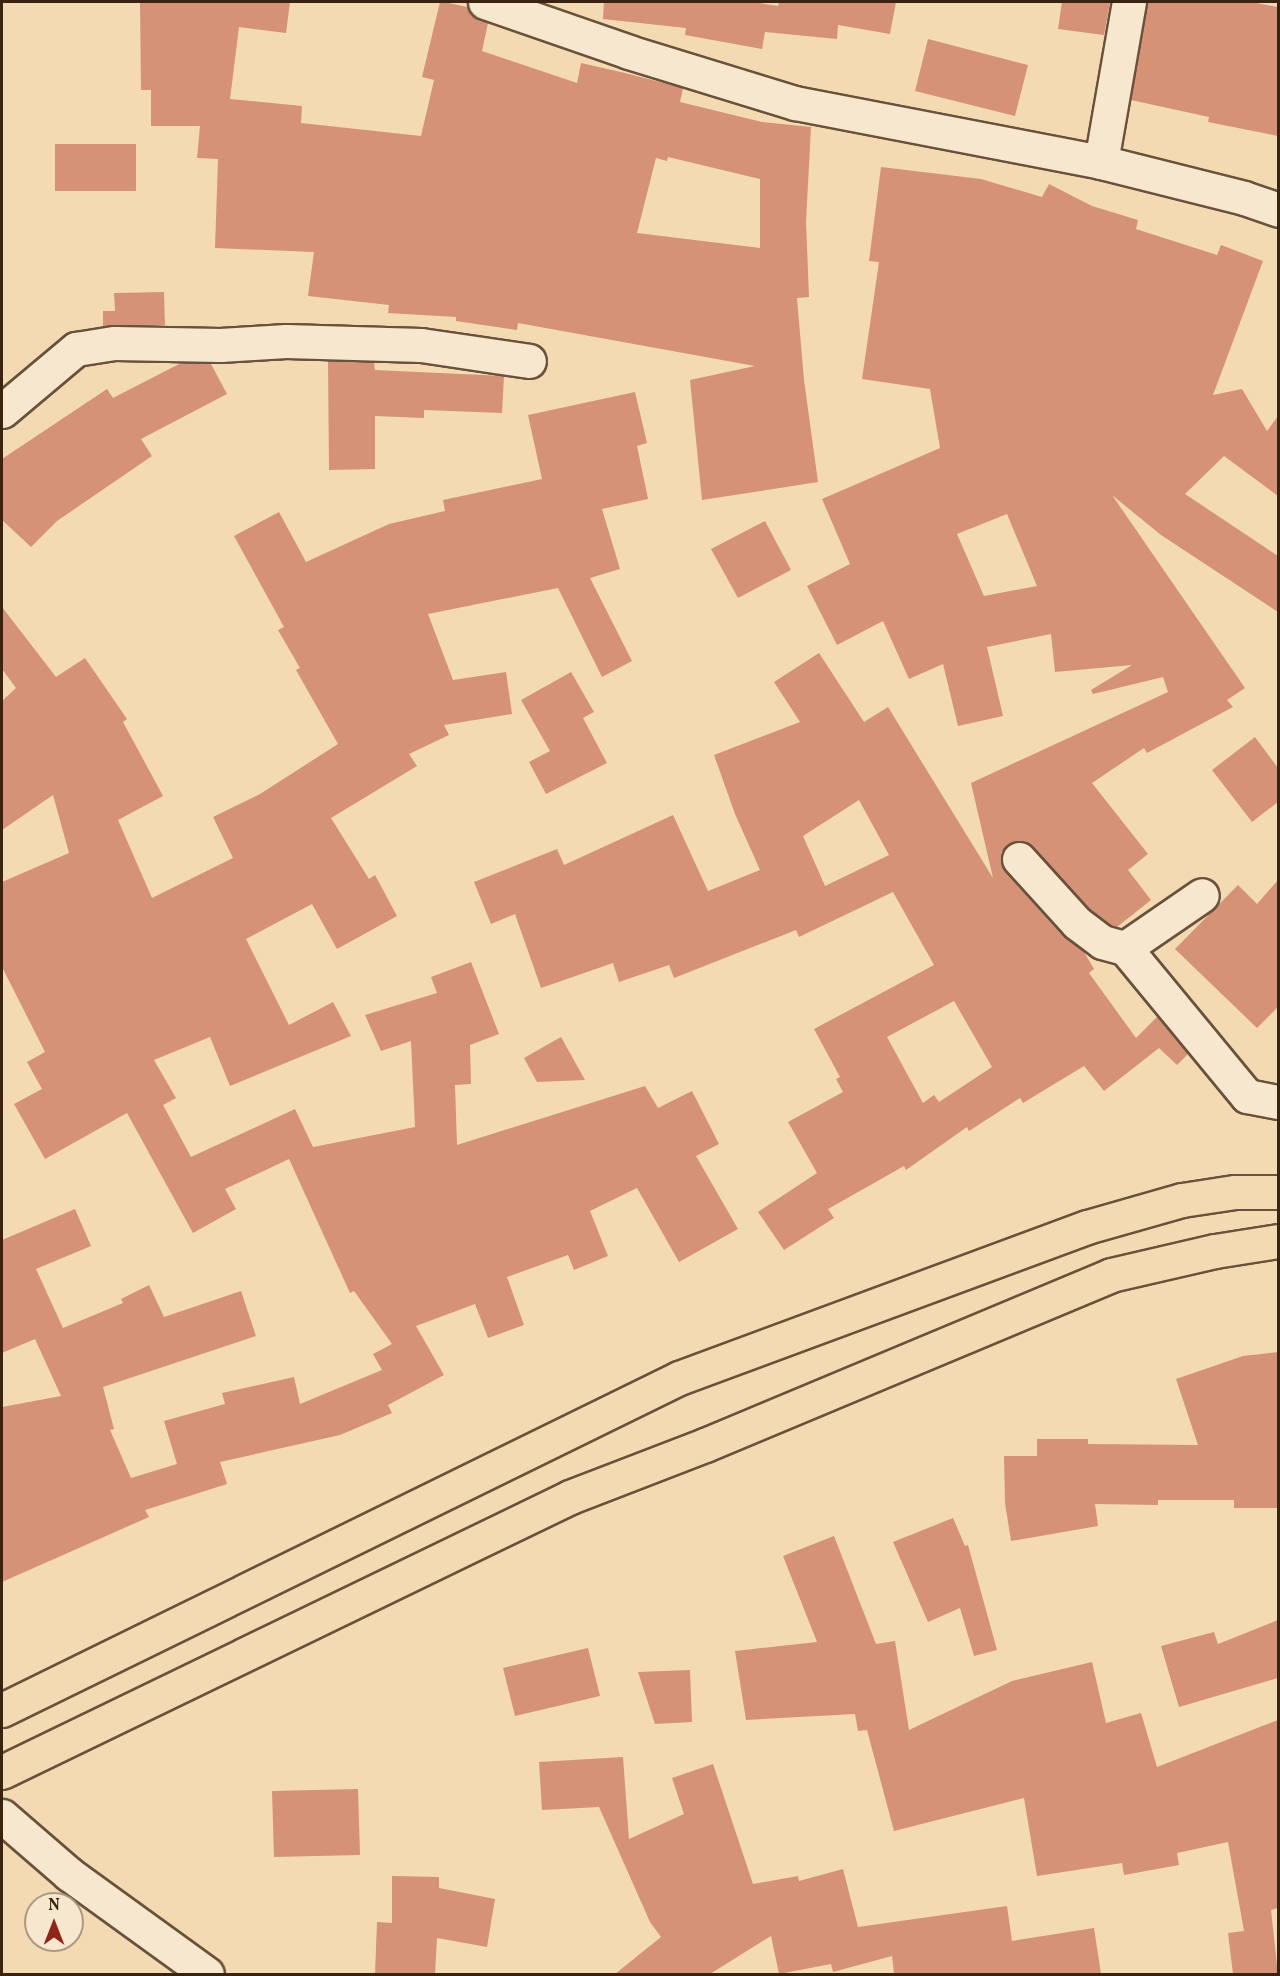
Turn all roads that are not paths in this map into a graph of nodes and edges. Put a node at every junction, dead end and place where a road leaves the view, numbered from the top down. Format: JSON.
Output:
{"nodes":[{"id":1,"x":485,"y":2,"type":"edge"},
{"id":2,"x":1129,"y":2,"type":"edge"},
{"id":3,"x":1101,"y":162,"type":"junction"},
{"id":4,"x":1278,"y":210,"type":"edge"},
{"id":5,"x":529,"y":361,"type":"dead end"},
{"id":6,"x":2,"y":411,"type":"edge"},
{"id":7,"x":1019,"y":859,"type":"dead end"},
{"id":8,"x":1202,"y":895,"type":"dead end"},
{"id":9,"x":1125,"y":948,"type":"junction"},
{"id":10,"x":1278,"y":1102,"type":"edge"},
{"id":11,"x":1278,"y":1192,"type":"edge"},
{"id":12,"x":1278,"y":1241,"type":"edge"},
{"id":13,"x":2,"y":1710,"type":"edge"},
{"id":14,"x":2,"y":1772,"type":"edge"},
{"id":15,"x":2,"y":1816,"type":"edge"},
{"id":16,"x":207,"y":1974,"type":"edge"}],
"edges":[{"from":1,"to":3,"type":"street"},
{"from":2,"to":3,"type":"street"},
{"from":3,"to":4,"type":"street"},
{"from":5,"to":6,"type":"street"},
{"from":7,"to":9,"type":"street"},
{"from":8,"to":9,"type":"street"},
{"from":9,"to":10,"type":"street"},
{"from":11,"to":13,"type":"main road"},
{"from":12,"to":14,"type":"main road"},
{"from":15,"to":16,"type":"street"}]}
